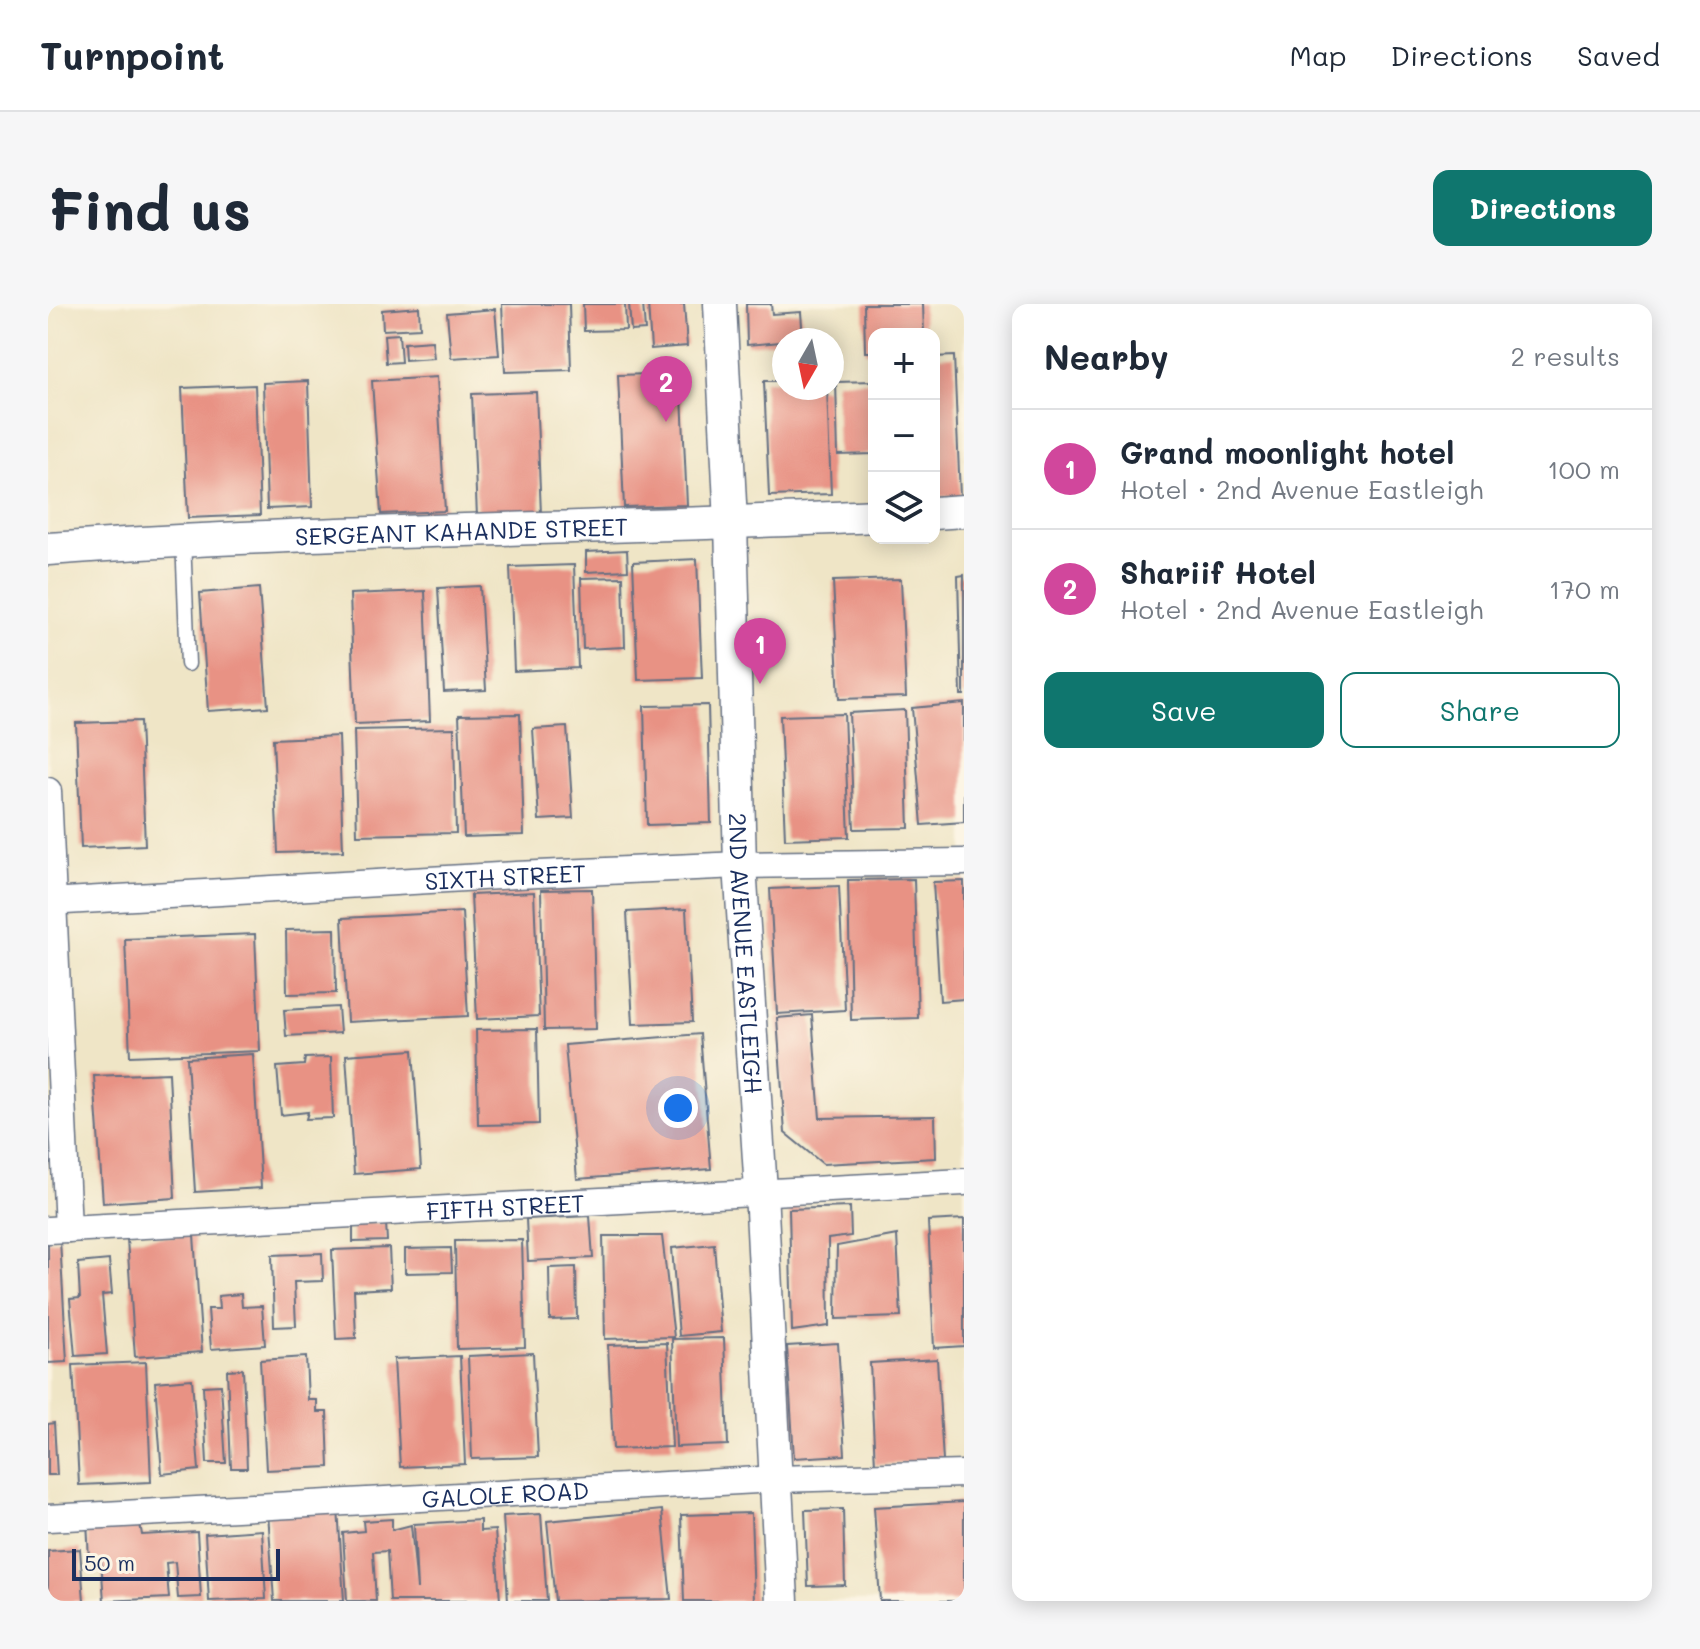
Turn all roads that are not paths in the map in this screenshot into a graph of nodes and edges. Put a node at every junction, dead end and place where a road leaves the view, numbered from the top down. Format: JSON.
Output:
{"nodes":[{"id":1,"x":720,"y":304,"type":"edge"},
{"id":2,"x":964,"y":511,"type":"edge"},
{"id":3,"x":940,"y":513,"type":"edge"},
{"id":4,"x":868,"y":516,"type":"edge"},
{"id":5,"x":731,"y":523,"type":"junction"},
{"id":6,"x":183,"y":539,"type":"junction"},
{"id":7,"x":48,"y":549,"type":"edge"},
{"id":8,"x":188,"y":664,"type":"dead end"},
{"id":9,"x":48,"y":791,"type":"edge"},
{"id":10,"x":964,"y":862,"type":"edge"},
{"id":11,"x":740,"y":865,"type":"junction"},
{"id":12,"x":51,"y":902,"type":"edge"},
{"id":13,"x":964,"y":1182,"type":"edge"},
{"id":14,"x":761,"y":1191,"type":"junction"},
{"id":15,"x":58,"y":1229,"type":"edge"},
{"id":16,"x":964,"y":1474,"type":"edge"},
{"id":17,"x":776,"y":1479,"type":"junction"},
{"id":18,"x":48,"y":1518,"type":"edge"},
{"id":19,"x":782,"y":1601,"type":"edge"}],
"edges":[{"from":1,"to":5,"type":"street","name":"2ND AVENUE EASTLEIGH"},
{"from":2,"to":3,"type":"street"},
{"from":4,"to":5,"type":"street","name":"SERGEANT KAHANDE STREET"},
{"from":5,"to":6,"type":"street","name":"SERGEANT KAHANDE STREET"},
{"from":5,"to":11,"type":"street","name":"2ND AVENUE EASTLEIGH"},
{"from":6,"to":7,"type":"street","name":"SERGEANT KAHANDE STREET"},
{"from":6,"to":8,"type":"lane"},
{"from":9,"to":12,"type":"street"},
{"from":10,"to":11,"type":"street","name":"SIXTH STREET"},
{"from":11,"to":12,"type":"street","name":"SIXTH STREET"},
{"from":11,"to":14,"type":"street","name":"2ND AVENUE EASTLEIGH"},
{"from":12,"to":15,"type":"street"},
{"from":13,"to":14,"type":"street","name":"FIFTH STREET"},
{"from":14,"to":15,"type":"street","name":"FIFTH STREET"},
{"from":14,"to":17,"type":"street","name":"2ND AVENUE EASTLEIGH"},
{"from":16,"to":17,"type":"street","name":"GALOLE ROAD"},
{"from":17,"to":18,"type":"street","name":"GALOLE ROAD"},
{"from":17,"to":19,"type":"street","name":"2ND AVENUE EASTLEIGH"}]}
